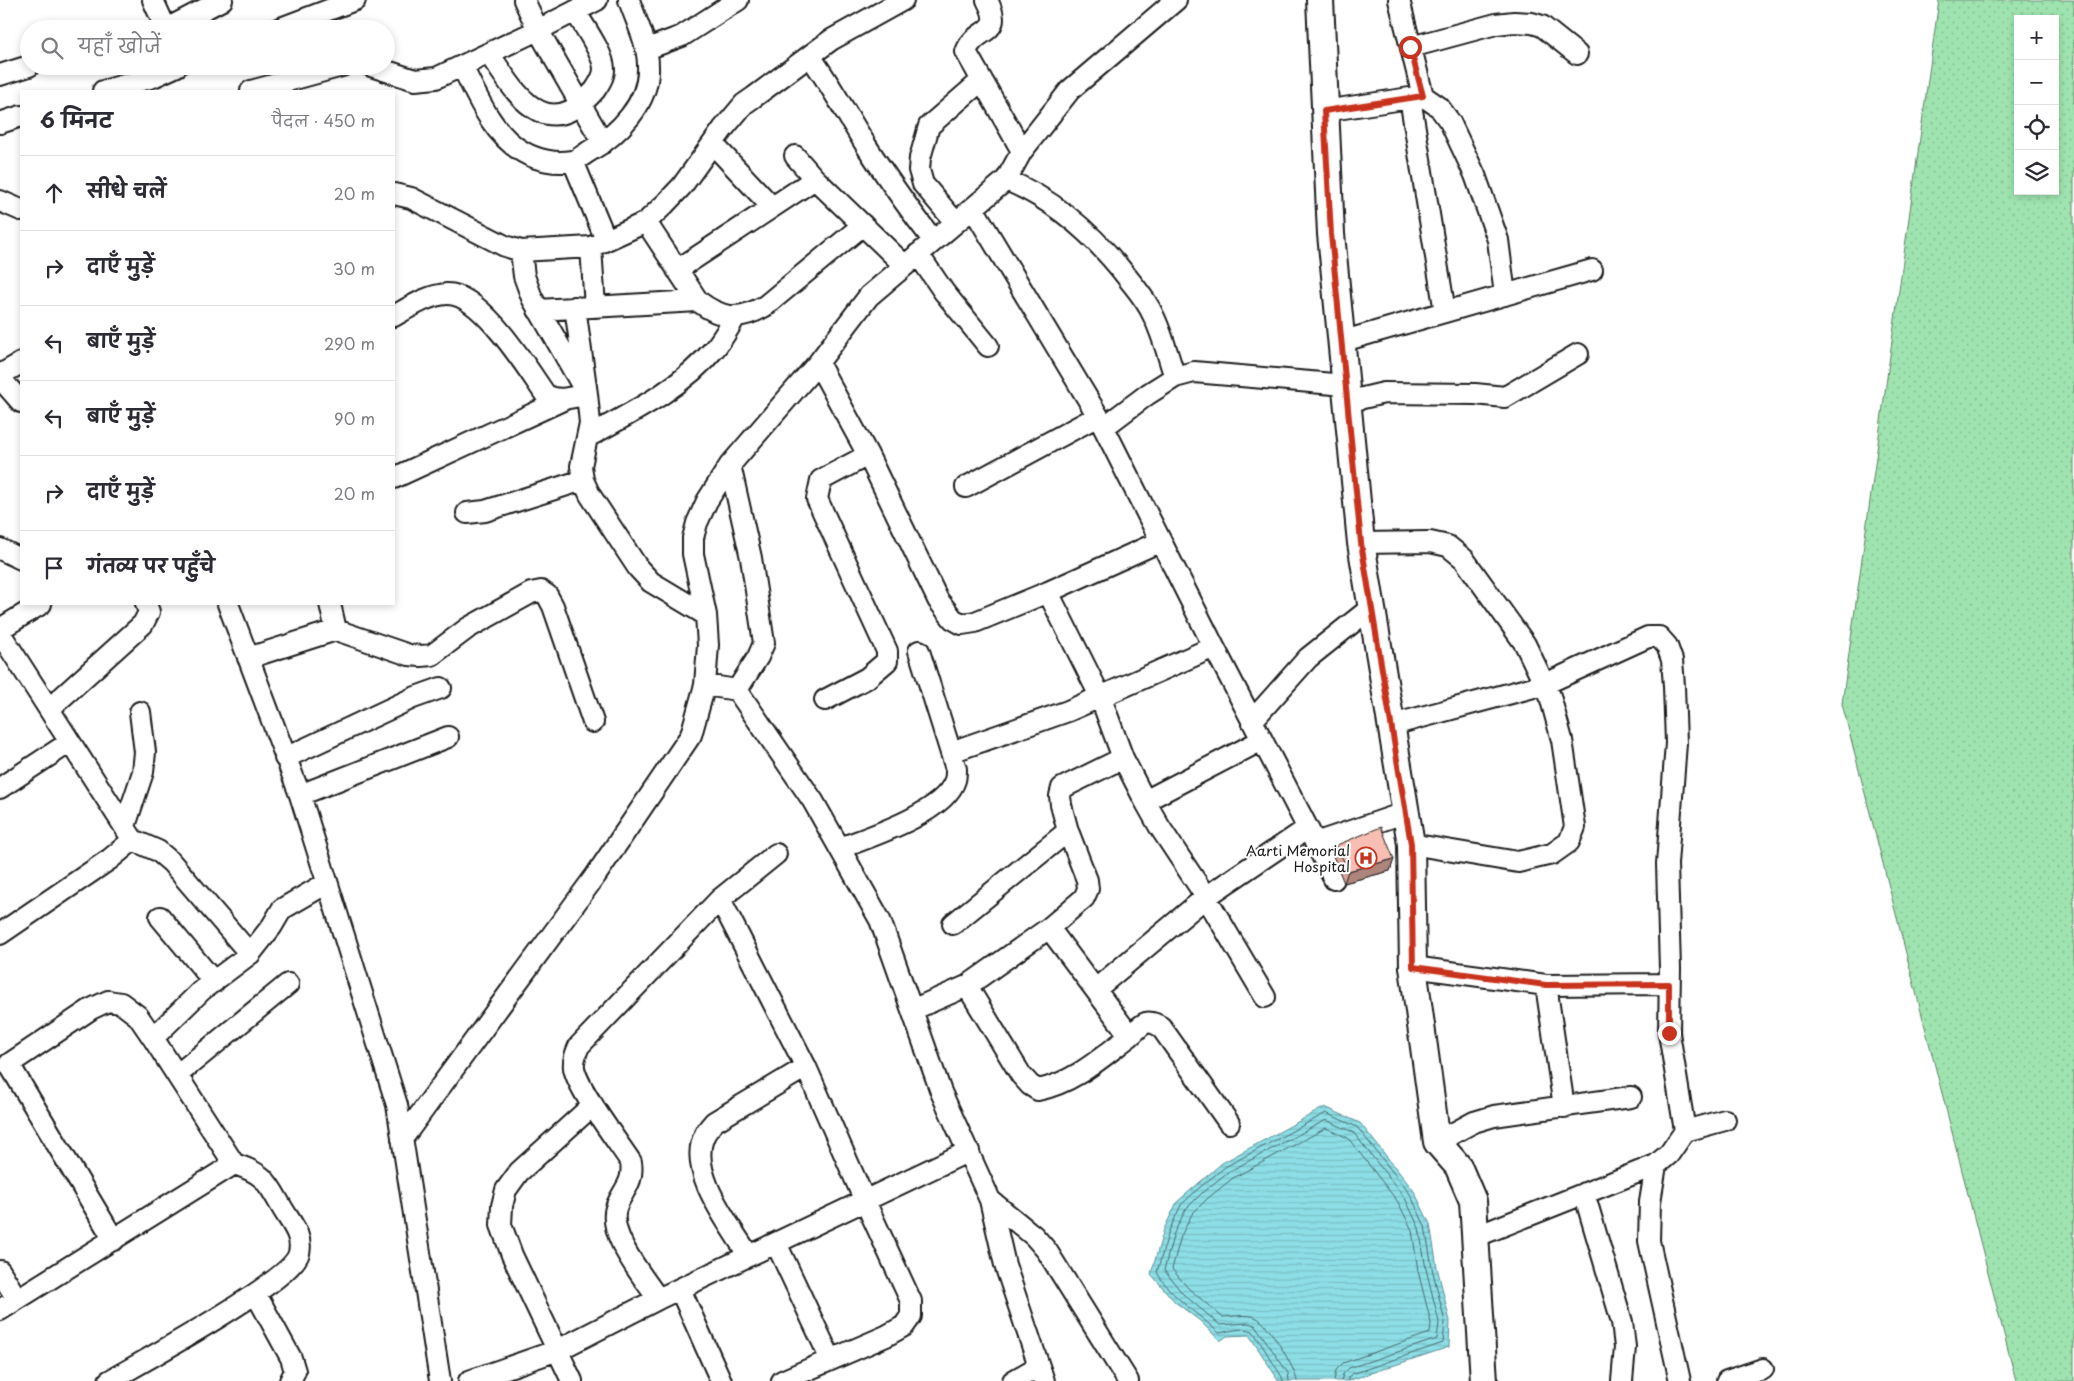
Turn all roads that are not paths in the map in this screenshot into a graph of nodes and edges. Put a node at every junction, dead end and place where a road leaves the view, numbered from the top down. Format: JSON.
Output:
{"nodes":[{"id":1,"x":153,"y":0,"type":"edge"},
{"id":2,"x":222,"y":0,"type":"edge"},
{"id":3,"x":355,"y":0,"type":"edge"},
{"id":4,"x":524,"y":0,"type":"edge"},
{"id":5,"x":597,"y":0,"type":"edge"},
{"id":6,"x":629,"y":0,"type":"edge"},
{"id":7,"x":738,"y":0,"type":"edge"},
{"id":8,"x":903,"y":0,"type":"edge"},
{"id":9,"x":987,"y":0,"type":"edge"},
{"id":10,"x":1176,"y":0,"type":"edge"},
{"id":11,"x":1320,"y":0,"type":"edge"},
{"id":12,"x":1398,"y":0,"type":"edge"},
{"id":13,"x":575,"y":11,"type":"junction"},
{"id":14,"x":161,"y":20,"type":"edge"},
{"id":15,"x":184,"y":20,"type":"edge"},
{"id":16,"x":302,"y":20,"type":"edge"},
{"id":17,"x":538,"y":30,"type":"junction"},
{"id":18,"x":1410,"y":47,"type":"junction"},
{"id":19,"x":647,"y":49,"type":"junction"},
{"id":20,"x":489,"y":54,"type":"junction"},
{"id":21,"x":1577,"y":54,"type":"dead end"},
{"id":22,"x":810,"y":56,"type":"junction"},
{"id":23,"x":462,"y":66,"type":"junction"},
{"id":24,"x":20,"y":69,"type":"edge"},
{"id":25,"x":395,"y":73,"type":"edge"},
{"id":26,"x":0,"y":75,"type":"edge"},
{"id":27,"x":156,"y":75,"type":"edge"},
{"id":28,"x":309,"y":75,"type":"edge"},
{"id":29,"x":982,"y":80,"type":"junction"},
{"id":30,"x":106,"y":90,"type":"edge"},
{"id":31,"x":255,"y":90,"type":"edge"},
{"id":32,"x":1417,"y":97,"type":"junction"},
{"id":33,"x":582,"y":105,"type":"junction"},
{"id":34,"x":1324,"y":111,"type":"junction"},
{"id":35,"x":20,"y":116,"type":"edge"},
{"id":36,"x":0,"y":123,"type":"edge"},
{"id":37,"x":603,"y":142,"type":"junction"},
{"id":38,"x":713,"y":144,"type":"junction"},
{"id":39,"x":1022,"y":151,"type":"junction"},
{"id":40,"x":795,"y":156,"type":"dead end"},
{"id":41,"x":573,"y":161,"type":"junction"},
{"id":42,"x":815,"y":178,"type":"junction"},
{"id":43,"x":1006,"y":180,"type":"junction"},
{"id":44,"x":395,"y":194,"type":"edge"},
{"id":45,"x":772,"y":207,"type":"junction"},
{"id":46,"x":973,"y":208,"type":"junction"},
{"id":47,"x":646,"y":222,"type":"junction"},
{"id":48,"x":955,"y":222,"type":"junction"},
{"id":49,"x":863,"y":225,"type":"junction"},
{"id":50,"x":934,"y":241,"type":"junction"},
{"id":51,"x":598,"y":243,"type":"junction"},
{"id":52,"x":521,"y":251,"type":"junction"},
{"id":53,"x":911,"y":260,"type":"junction"},
{"id":54,"x":677,"y":270,"type":"junction"},
{"id":55,"x":1592,"y":270,"type":"dead end"},
{"id":56,"x":1505,"y":295,"type":"junction"},
{"id":57,"x":698,"y":301,"type":"junction"},
{"id":58,"x":595,"y":306,"type":"junction"},
{"id":59,"x":575,"y":307,"type":"junction"},
{"id":60,"x":538,"y":310,"type":"junction"},
{"id":61,"x":1445,"y":312,"type":"junction"},
{"id":62,"x":395,"y":315,"type":"edge"},
{"id":63,"x":736,"y":316,"type":"junction"},
{"id":64,"x":1340,"y":342,"type":"junction"},
{"id":65,"x":988,"y":346,"type":"dead end"},
{"id":66,"x":1578,"y":354,"type":"dead end"},
{"id":67,"x":818,"y":363,"type":"junction"},
{"id":68,"x":20,"y":364,"type":"edge"},
{"id":69,"x":0,"y":376,"type":"edge"},
{"id":70,"x":1175,"y":377,"type":"junction"},
{"id":71,"x":1345,"y":393,"type":"junction"},
{"id":72,"x":587,"y":394,"type":"junction"},
{"id":73,"x":566,"y":399,"type":"junction"},
{"id":74,"x":20,"y":401,"type":"edge"},
{"id":75,"x":1101,"y":422,"type":"junction"},
{"id":76,"x":589,"y":436,"type":"junction"},
{"id":77,"x":868,"y":455,"type":"junction"},
{"id":78,"x":730,"y":465,"type":"junction"},
{"id":79,"x":395,"y":478,"type":"edge"},
{"id":80,"x":582,"y":480,"type":"junction"},
{"id":81,"x":966,"y":487,"type":"dead end"},
{"id":82,"x":467,"y":513,"type":"dead end"},
{"id":83,"x":1161,"y":541,"type":"junction"},
{"id":84,"x":1361,"y":543,"type":"junction"},
{"id":85,"x":0,"y":549,"type":"edge"},
{"id":86,"x":20,"y":559,"type":"edge"},
{"id":87,"x":1048,"y":592,"type":"junction"},
{"id":88,"x":39,"y":605,"type":"edge"},
{"id":89,"x":146,"y":605,"type":"edge"},
{"id":90,"x":228,"y":605,"type":"edge"},
{"id":91,"x":330,"y":605,"type":"edge"},
{"id":92,"x":1372,"y":607,"type":"junction"},
{"id":93,"x":706,"y":614,"type":"junction"},
{"id":94,"x":336,"y":630,"type":"junction"},
{"id":95,"x":0,"y":631,"type":"edge"},
{"id":96,"x":1214,"y":647,"type":"junction"},
{"id":97,"x":919,"y":651,"type":"dead end"},
{"id":98,"x":248,"y":658,"type":"junction"},
{"id":99,"x":1545,"y":684,"type":"junction"},
{"id":100,"x":705,"y":685,"type":"junction"},
{"id":101,"x":441,"y":688,"type":"dead end"},
{"id":102,"x":737,"y":690,"type":"junction"},
{"id":103,"x":1100,"y":696,"type":"junction"},
{"id":104,"x":825,"y":700,"type":"dead end"},
{"id":105,"x":49,"y":709,"type":"junction"},
{"id":106,"x":140,"y":712,"type":"dead end"},
{"id":107,"x":1252,"y":721,"type":"junction"},
{"id":108,"x":593,"y":722,"type":"dead end"},
{"id":109,"x":1392,"y":725,"type":"junction"},
{"id":110,"x":448,"y":737,"type":"dead end"},
{"id":111,"x":1262,"y":740,"type":"junction"},
{"id":112,"x":70,"y":742,"type":"junction"},
{"id":113,"x":951,"y":752,"type":"junction"},
{"id":114,"x":285,"y":758,"type":"junction"},
{"id":115,"x":1123,"y":758,"type":"junction"},
{"id":116,"x":0,"y":788,"type":"edge"},
{"id":117,"x":300,"y":795,"type":"junction"},
{"id":118,"x":1145,"y":801,"type":"junction"},
{"id":119,"x":1407,"y":812,"type":"junction"},
{"id":120,"x":1068,"y":831,"type":"junction"},
{"id":121,"x":129,"y":833,"type":"junction"},
{"id":122,"x":1312,"y":836,"type":"junction"},
{"id":123,"x":1411,"y":844,"type":"junction"},
{"id":124,"x":840,"y":848,"type":"junction"},
{"id":125,"x":776,"y":854,"type":"dead end"},
{"id":126,"x":1334,"y":879,"type":"dead end"},
{"id":127,"x":327,"y":883,"type":"junction"},
{"id":128,"x":1206,"y":897,"type":"junction"},
{"id":129,"x":720,"y":899,"type":"junction"},
{"id":130,"x":160,"y":917,"type":"dead end"},
{"id":131,"x":953,"y":924,"type":"dead end"},
{"id":132,"x":1049,"y":928,"type":"junction"},
{"id":133,"x":0,"y":934,"type":"edge"},
{"id":134,"x":250,"y":954,"type":"junction"},
{"id":135,"x":1413,"y":967,"type":"junction"},
{"id":136,"x":214,"y":982,"type":"junction"},
{"id":137,"x":288,"y":984,"type":"dead end"},
{"id":138,"x":1669,"y":984,"type":"junction"},
{"id":139,"x":1546,"y":985,"type":"junction"},
{"id":140,"x":967,"y":986,"type":"junction"},
{"id":141,"x":1096,"y":990,"type":"junction"},
{"id":142,"x":1265,"y":998,"type":"dead end"},
{"id":143,"x":912,"y":1010,"type":"junction"},
{"id":144,"x":1130,"y":1036,"type":"junction"},
{"id":145,"x":154,"y":1038,"type":"junction"},
{"id":146,"x":4,"y":1057,"type":"edge"},
{"id":147,"x":806,"y":1067,"type":"junction"},
{"id":148,"x":177,"y":1075,"type":"junction"},
{"id":149,"x":1631,"y":1097,"type":"dead end"},
{"id":150,"x":593,"y":1105,"type":"junction"},
{"id":151,"x":1564,"y":1107,"type":"junction"},
{"id":152,"x":1725,"y":1120,"type":"dead end"},
{"id":153,"x":1229,"y":1123,"type":"dead end"},
{"id":154,"x":1685,"y":1131,"type":"junction"},
{"id":155,"x":402,"y":1139,"type":"junction"},
{"id":156,"x":1437,"y":1142,"type":"junction"},
{"id":157,"x":969,"y":1151,"type":"junction"},
{"id":158,"x":234,"y":1164,"type":"junction"},
{"id":159,"x":1656,"y":1166,"type":"junction"},
{"id":160,"x":1584,"y":1193,"type":"junction"},
{"id":161,"x":864,"y":1200,"type":"junction"},
{"id":162,"x":990,"y":1200,"type":"junction"},
{"id":163,"x":1476,"y":1236,"type":"junction"},
{"id":164,"x":114,"y":1240,"type":"junction"},
{"id":165,"x":776,"y":1243,"type":"junction"},
{"id":166,"x":749,"y":1256,"type":"junction"},
{"id":167,"x":0,"y":1271,"type":"edge"},
{"id":168,"x":680,"y":1288,"type":"junction"},
{"id":169,"x":256,"y":1294,"type":"junction"},
{"id":170,"x":17,"y":1299,"type":"junction"},
{"id":171,"x":658,"y":1299,"type":"junction"},
{"id":172,"x":0,"y":1310,"type":"edge"},
{"id":173,"x":558,"y":1350,"type":"junction"},
{"id":174,"x":830,"y":1360,"type":"junction"},
{"id":175,"x":1763,"y":1369,"type":"dead end"},
{"id":176,"x":1042,"y":1374,"type":"edge"},
{"id":177,"x":109,"y":1381,"type":"edge"},
{"id":178,"x":290,"y":1381,"type":"edge"},
{"id":179,"x":440,"y":1381,"type":"edge"},
{"id":180,"x":469,"y":1381,"type":"edge"},
{"id":181,"x":572,"y":1381,"type":"edge"},
{"id":182,"x":721,"y":1381,"type":"edge"},
{"id":183,"x":782,"y":1381,"type":"edge"},
{"id":184,"x":1013,"y":1381,"type":"edge"},
{"id":185,"x":1128,"y":1381,"type":"edge"},
{"id":186,"x":1484,"y":1381,"type":"edge"},
{"id":187,"x":1622,"y":1381,"type":"edge"},
{"id":188,"x":1680,"y":1381,"type":"edge"},
{"id":189,"x":1727,"y":1381,"type":"edge"}],
"edges":[{"from":1,"to":14,"type":"street"},
{"from":2,"to":15,"type":"street"},
{"from":3,"to":16,"type":"street"},
{"from":4,"to":17,"type":"street"},
{"from":5,"to":13,"type":"street"},
{"from":6,"to":19,"type":"street"},
{"from":7,"to":19,"type":"street"},
{"from":8,"to":22,"type":"street"},
{"from":9,"to":29,"type":"street"},
{"from":10,"to":39,"type":"street"},
{"from":11,"to":34,"type":"street"},
{"from":12,"to":18,"type":"street"},
{"from":13,"to":17,"type":"street"},
{"from":13,"to":33,"type":"street"},
{"from":17,"to":20,"type":"street"},
{"from":17,"to":33,"type":"street"},
{"from":18,"to":21,"type":"street"},
{"from":18,"to":32,"type":"street"},
{"from":19,"to":37,"type":"street"},
{"from":20,"to":23,"type":"street"},
{"from":20,"to":33,"type":"street"},
{"from":22,"to":38,"type":"street"},
{"from":22,"to":50,"type":"street"},
{"from":23,"to":25,"type":"street"},
{"from":23,"to":41,"type":"street"},
{"from":24,"to":26,"type":"street"},
{"from":27,"to":30,"type":"street"},
{"from":28,"to":31,"type":"street"},
{"from":29,"to":39,"type":"street"},
{"from":29,"to":48,"type":"street"},
{"from":32,"to":34,"type":"street"},
{"from":32,"to":56,"type":"street"},
{"from":32,"to":61,"type":"street"},
{"from":33,"to":37,"type":"street"},
{"from":34,"to":64,"type":"street"},
{"from":35,"to":36,"type":"street"},
{"from":37,"to":41,"type":"street"},
{"from":38,"to":45,"type":"street"},
{"from":38,"to":47,"type":"street"},
{"from":39,"to":43,"type":"street"},
{"from":40,"to":42,"type":"street"},
{"from":41,"to":51,"type":"street"},
{"from":42,"to":45,"type":"street"},
{"from":42,"to":49,"type":"street"},
{"from":43,"to":46,"type":"street"},
{"from":43,"to":70,"type":"street"},
{"from":44,"to":52,"type":"street"},
{"from":45,"to":54,"type":"street"},
{"from":46,"to":48,"type":"street"},
{"from":46,"to":75,"type":"street"},
{"from":47,"to":51,"type":"street"},
{"from":47,"to":54,"type":"street"},
{"from":48,"to":50,"type":"street"},
{"from":49,"to":53,"type":"street"},
{"from":49,"to":63,"type":"street"},
{"from":50,"to":53,"type":"street"},
{"from":51,"to":52,"type":"street"},
{"from":51,"to":58,"type":"street"},
{"from":52,"to":60,"type":"street"},
{"from":53,"to":65,"type":"street"},
{"from":53,"to":67,"type":"street"},
{"from":54,"to":57,"type":"street"},
{"from":55,"to":56,"type":"street"},
{"from":56,"to":61,"type":"street"},
{"from":57,"to":58,"type":"street"},
{"from":57,"to":63,"type":"street"},
{"from":58,"to":59,"type":"street"},
{"from":59,"to":60,"type":"street"},
{"from":59,"to":72,"type":"street"},
{"from":60,"to":72,"type":"street"},
{"from":61,"to":64,"type":"street"},
{"from":62,"to":73,"type":"street"},
{"from":63,"to":76,"type":"street"},
{"from":64,"to":71,"type":"street"},
{"from":66,"to":71,"type":"street"},
{"from":67,"to":77,"type":"street"},
{"from":67,"to":78,"type":"street"},
{"from":68,"to":69,"type":"street"},
{"from":69,"to":74,"type":"street"},
{"from":70,"to":71,"type":"street"},
{"from":70,"to":75,"type":"street"},
{"from":71,"to":84,"type":"street"},
{"from":72,"to":73,"type":"street"},
{"from":72,"to":76,"type":"street"},
{"from":73,"to":79,"type":"street"},
{"from":75,"to":81,"type":"street"},
{"from":75,"to":83,"type":"street"},
{"from":76,"to":80,"type":"street"},
{"from":77,"to":87,"type":"street"},
{"from":77,"to":104,"type":"street"},
{"from":78,"to":93,"type":"street"},
{"from":78,"to":102,"type":"street"},
{"from":80,"to":82,"type":"street"},
{"from":80,"to":93,"type":"street"},
{"from":83,"to":87,"type":"street"},
{"from":83,"to":96,"type":"street"},
{"from":84,"to":92,"type":"street"},
{"from":84,"to":99,"type":"street"},
{"from":85,"to":86,"type":"street"},
{"from":87,"to":103,"type":"street"},
{"from":88,"to":95,"type":"street"},
{"from":89,"to":105,"type":"street"},
{"from":90,"to":98,"type":"street"},
{"from":91,"to":94,"type":"street"},
{"from":92,"to":107,"type":"street"},
{"from":92,"to":109,"type":"street"},
{"from":93,"to":100,"type":"street"},
{"from":94,"to":98,"type":"street"},
{"from":94,"to":108,"type":"street"},
{"from":95,"to":105,"type":"street"},
{"from":96,"to":103,"type":"street"},
{"from":96,"to":107,"type":"street"},
{"from":97,"to":113,"type":"street"},
{"from":98,"to":114,"type":"street"},
{"from":99,"to":109,"type":"street"},
{"from":99,"to":123,"type":"street"},
{"from":99,"to":138,"type":"street"},
{"from":100,"to":102,"type":"street"},
{"from":100,"to":155,"type":"street"},
{"from":101,"to":114,"type":"street"},
{"from":102,"to":124,"type":"street"},
{"from":103,"to":113,"type":"street"},
{"from":103,"to":115,"type":"street"},
{"from":105,"to":112,"type":"street"},
{"from":106,"to":121,"type":"street"},
{"from":107,"to":111,"type":"street"},
{"from":109,"to":119,"type":"street"},
{"from":110,"to":117,"type":"street"},
{"from":111,"to":118,"type":"street"},
{"from":111,"to":122,"type":"street"},
{"from":112,"to":116,"type":"street"},
{"from":112,"to":121,"type":"street"},
{"from":113,"to":124,"type":"street"},
{"from":114,"to":117,"type":"street"},
{"from":115,"to":118,"type":"street"},
{"from":115,"to":120,"type":"street"},
{"from":117,"to":127,"type":"street"},
{"from":118,"to":128,"type":"street"},
{"from":119,"to":122,"type":"street"},
{"from":119,"to":123,"type":"street"},
{"from":120,"to":131,"type":"street"},
{"from":120,"to":132,"type":"street"},
{"from":121,"to":133,"type":"street"},
{"from":121,"to":134,"type":"street"},
{"from":122,"to":126,"type":"street"},
{"from":122,"to":128,"type":"street"},
{"from":123,"to":135,"type":"street"},
{"from":124,"to":143,"type":"street"},
{"from":125,"to":129,"type":"street"},
{"from":127,"to":134,"type":"street"},
{"from":127,"to":155,"type":"street"},
{"from":128,"to":141,"type":"street"},
{"from":128,"to":142,"type":"street"},
{"from":129,"to":147,"type":"street"},
{"from":129,"to":150,"type":"street"},
{"from":130,"to":136,"type":"street"},
{"from":132,"to":140,"type":"street"},
{"from":132,"to":141,"type":"street"},
{"from":134,"to":136,"type":"street"},
{"from":135,"to":139,"type":"street"},
{"from":135,"to":156,"type":"street"},
{"from":136,"to":145,"type":"street"},
{"from":137,"to":148,"type":"street"},
{"from":138,"to":139,"type":"street"},
{"from":138,"to":154,"type":"street"},
{"from":139,"to":151,"type":"street"},
{"from":140,"to":143,"type":"street"},
{"from":140,"to":144,"type":"street"},
{"from":141,"to":144,"type":"street"},
{"from":143,"to":157,"type":"street"},
{"from":144,"to":153,"type":"street"},
{"from":145,"to":146,"type":"street"},
{"from":145,"to":148,"type":"street"},
{"from":146,"to":164,"type":"street"},
{"from":147,"to":161,"type":"street"},
{"from":147,"to":166,"type":"street"},
{"from":148,"to":158,"type":"street"},
{"from":149,"to":151,"type":"street"},
{"from":150,"to":171,"type":"street"},
{"from":150,"to":173,"type":"street"},
{"from":151,"to":156,"type":"street"},
{"from":152,"to":154,"type":"street"},
{"from":154,"to":159,"type":"street"},
{"from":155,"to":179,"type":"street"},
{"from":156,"to":163,"type":"street"},
{"from":157,"to":161,"type":"street"},
{"from":157,"to":162,"type":"street"},
{"from":158,"to":164,"type":"street"},
{"from":158,"to":169,"type":"street"},
{"from":159,"to":160,"type":"street"},
{"from":159,"to":188,"type":"street"},
{"from":160,"to":163,"type":"street"},
{"from":160,"to":187,"type":"street"},
{"from":161,"to":165,"type":"street"},
{"from":161,"to":174,"type":"street"},
{"from":162,"to":176,"type":"street"},
{"from":162,"to":185,"type":"street"},
{"from":163,"to":186,"type":"street"},
{"from":164,"to":170,"type":"street"},
{"from":165,"to":166,"type":"street"},
{"from":165,"to":174,"type":"street"},
{"from":166,"to":168,"type":"street"},
{"from":167,"to":170,"type":"street"},
{"from":168,"to":171,"type":"street"},
{"from":168,"to":182,"type":"street"},
{"from":169,"to":177,"type":"street"},
{"from":169,"to":178,"type":"street"},
{"from":170,"to":172,"type":"street"},
{"from":171,"to":173,"type":"street"},
{"from":173,"to":180,"type":"street"},
{"from":173,"to":181,"type":"street"},
{"from":174,"to":183,"type":"street"},
{"from":175,"to":189,"type":"street"},
{"from":176,"to":184,"type":"street"}]}
